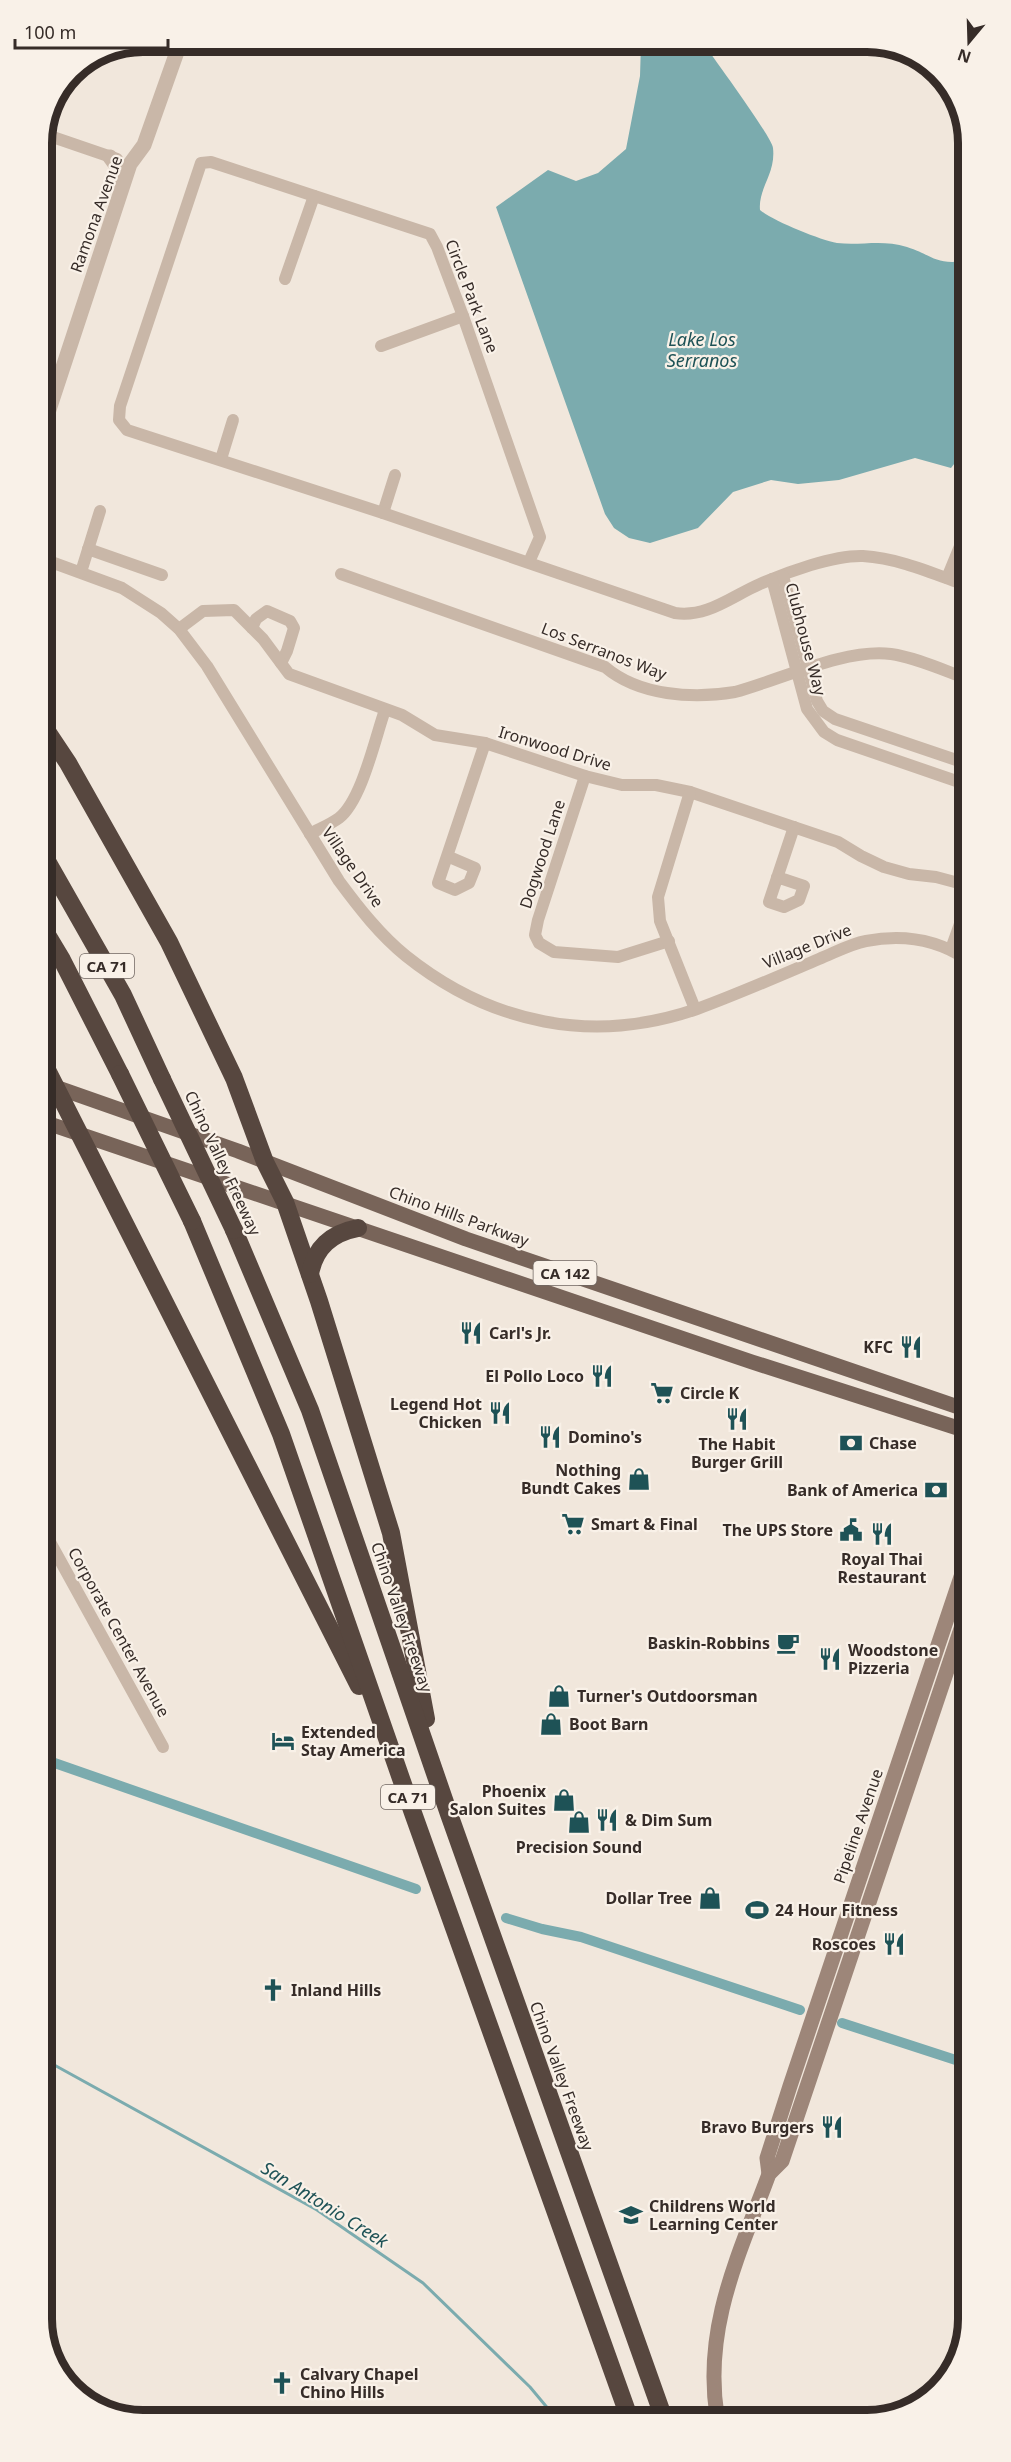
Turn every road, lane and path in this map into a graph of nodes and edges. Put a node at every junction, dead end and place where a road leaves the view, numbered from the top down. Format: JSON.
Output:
{"nodes":[{"id":1,"x":176,"y":52,"type":"edge"},
{"id":2,"x":53,"y":137,"type":"edge"},
{"id":3,"x":110,"y":157,"type":"junction"},
{"id":4,"x":130,"y":164,"type":"junction"},
{"id":5,"x":314,"y":196,"type":"junction"},
{"id":6,"x":118,"y":200,"type":"junction"},
{"id":7,"x":285,"y":279,"type":"dead end"},
{"id":8,"x":463,"y":316,"type":"junction"},
{"id":9,"x":381,"y":346,"type":"dead end"},
{"id":10,"x":53,"y":370,"type":"edge"},
{"id":11,"x":60,"y":373,"type":"junction"},
{"id":12,"x":53,"y":396,"type":"edge"},
{"id":13,"x":233,"y":420,"type":"dead end"},
{"id":14,"x":220,"y":459,"type":"junction"},
{"id":15,"x":395,"y":475,"type":"dead end"},
{"id":16,"x":100,"y":511,"type":"dead end"},
{"id":17,"x":383,"y":513,"type":"junction"},
{"id":18,"x":88,"y":549,"type":"junction"},
{"id":19,"x":958,"y":551,"type":"edge"},
{"id":20,"x":53,"y":562,"type":"edge"},
{"id":21,"x":529,"y":562,"type":"junction"},
{"id":22,"x":81,"y":572,"type":"junction"},
{"id":23,"x":341,"y":574,"type":"dead end"},
{"id":24,"x":162,"y":575,"type":"dead end"},
{"id":25,"x":777,"y":577,"type":"junction"},
{"id":26,"x":947,"y":578,"type":"junction"},
{"id":27,"x":958,"y":582,"type":"edge"},
{"id":28,"x":252,"y":628,"type":"junction"},
{"id":29,"x":179,"y":629,"type":"junction"},
{"id":30,"x":280,"y":663,"type":"junction"},
{"id":31,"x":802,"y":671,"type":"junction"},
{"id":32,"x":958,"y":676,"type":"edge"},
{"id":33,"x":385,"y":710,"type":"junction"},
{"id":34,"x":53,"y":740,"type":"edge"},
{"id":35,"x":485,"y":743,"type":"junction"},
{"id":36,"x":958,"y":761,"type":"edge"},
{"id":37,"x":585,"y":776,"type":"junction"},
{"id":38,"x":958,"y":782,"type":"edge"},
{"id":39,"x":690,"y":792,"type":"junction"},
{"id":40,"x":794,"y":827,"type":"junction"},
{"id":41,"x":310,"y":834,"type":"junction"},
{"id":42,"x":447,"y":856,"type":"dead end"},
{"id":43,"x":53,"y":871,"type":"edge"},
{"id":44,"x":777,"y":877,"type":"dead end"},
{"id":45,"x":958,"y":883,"type":"edge"},
{"id":46,"x":958,"y":929,"type":"edge"},
{"id":47,"x":669,"y":941,"type":"junction"},
{"id":48,"x":53,"y":944,"type":"edge"},
{"id":49,"x":951,"y":949,"type":"junction"},
{"id":50,"x":958,"y":954,"type":"edge"},
{"id":51,"x":695,"y":1009,"type":"junction"},
{"id":52,"x":53,"y":1085,"type":"edge"},
{"id":53,"x":53,"y":1088,"type":"edge"},
{"id":54,"x":53,"y":1125,"type":"edge"},
{"id":55,"x":83,"y":1136,"type":"junction"},
{"id":56,"x":265,"y":1162,"type":"junction"},
{"id":57,"x":285,"y":1202,"type":"junction"},
{"id":58,"x":358,"y":1228,"type":"junction"},
{"id":59,"x":310,"y":1274,"type":"junction"},
{"id":60,"x":958,"y":1407,"type":"edge"},
{"id":61,"x":958,"y":1428,"type":"edge"},
{"id":62,"x":52,"y":1546,"type":"edge"},
{"id":63,"x":958,"y":1586,"type":"edge"},
{"id":64,"x":958,"y":1638,"type":"edge"},
{"id":65,"x":163,"y":1747,"type":"dead end"},
{"id":66,"x":391,"y":1748,"type":"junction"},
{"id":67,"x":437,"y":1780,"type":"junction"},
{"id":68,"x":769,"y":2174,"type":"junction"},
{"id":69,"x":627,"y":2410,"type":"edge"},
{"id":70,"x":661,"y":2410,"type":"edge"},
{"id":71,"x":716,"y":2410,"type":"edge"}],
"edges":[{"from":1,"to":4,"type":"street","name":"Ramona Avenue"},
{"from":2,"to":3,"type":"street"},
{"from":3,"to":4,"type":"street"},
{"from":3,"to":6,"type":"street"},
{"from":4,"to":6,"type":"street","name":"Ramona Avenue"},
{"from":5,"to":7,"type":"street"},
{"from":5,"to":8,"type":"street","name":"Circle Park Lane"},
{"from":5,"to":14,"type":"street","name":"Circle Park Lane"},
{"from":6,"to":11,"type":"street","name":"Ramona Avenue"},
{"from":8,"to":9,"type":"street"},
{"from":8,"to":21,"type":"street","name":"Circle Park Lane"},
{"from":10,"to":11,"type":"street"},
{"from":11,"to":12,"type":"street","name":"Ramona Avenue"},
{"from":13,"to":14,"type":"street"},
{"from":14,"to":17,"type":"street"},
{"from":15,"to":17,"type":"street"},
{"from":16,"to":18,"type":"street"},
{"from":17,"to":21,"type":"street"},
{"from":18,"to":22,"type":"street"},
{"from":18,"to":24,"type":"street"},
{"from":19,"to":26,"type":"street"},
{"from":20,"to":22,"type":"street","name":"Village Drive"},
{"from":21,"to":25,"type":"street"},
{"from":22,"to":29,"type":"street","name":"Village Drive"},
{"from":23,"to":31,"type":"street","name":"Los Serranos Way"},
{"from":25,"to":26,"type":"street"},
{"from":25,"to":31,"type":"street","name":"Clubhouse Way"},
{"from":26,"to":27,"type":"street"},
{"from":28,"to":29,"type":"street","name":"Ironwood Drive"},
{"from":28,"to":30,"type":"street","name":"Ironwood Drive"},
{"from":28,"to":30,"type":"street"},
{"from":29,"to":41,"type":"street","name":"Village Drive"},
{"from":30,"to":33,"type":"street","name":"Ironwood Drive"},
{"from":31,"to":32,"type":"street","name":"Los Serranos Way"},
{"from":31,"to":36,"type":"street","name":"Clubhouse Way"},
{"from":31,"to":38,"type":"street","name":"Clubhouse Way"},
{"from":33,"to":35,"type":"street","name":"Ironwood Drive"},
{"from":33,"to":41,"type":"street"},
{"from":34,"to":56,"type":"highway"},
{"from":35,"to":37,"type":"street","name":"Ironwood Drive"},
{"from":35,"to":42,"type":"street"},
{"from":37,"to":39,"type":"street","name":"Ironwood Drive"},
{"from":37,"to":47,"type":"street","name":"Dogwood Lane"},
{"from":39,"to":40,"type":"street","name":"Ironwood Drive"},
{"from":39,"to":47,"type":"street"},
{"from":40,"to":44,"type":"street"},
{"from":40,"to":45,"type":"street","name":"Ironwood Drive"},
{"from":41,"to":51,"type":"street","name":"Village Drive"},
{"from":43,"to":67,"type":"highway","name":"Chino Valley Freeway","number":"CA 71","bridge":true},
{"from":46,"to":49,"type":"street"},
{"from":47,"to":51,"type":"street"},
{"from":48,"to":66,"type":"highway","number":"CA 71","bridge":true},
{"from":49,"to":50,"type":"street","name":"Village Drive"},
{"from":49,"to":51,"type":"street","name":"Village Drive"},
{"from":52,"to":56,"type":"main road","name":"Chino Hills Parkway","number":"CA 142"},
{"from":53,"to":55,"type":"highway"},
{"from":54,"to":55,"type":"main road"},
{"from":55,"to":57,"type":"main road","number":"CA 142"},
{"from":55,"to":66,"type":"highway"},
{"from":56,"to":57,"type":"highway"},
{"from":56,"to":60,"type":"main road","name":"Chino Hills Parkway","number":"CA 142"},
{"from":57,"to":58,"type":"main road","number":"CA 142"},
{"from":57,"to":59,"type":"highway"},
{"from":58,"to":59,"type":"highway"},
{"from":58,"to":61,"type":"main road","number":"CA 142"},
{"from":59,"to":67,"type":"highway"},
{"from":62,"to":65,"type":"street","name":"Corporate Center Avenue"},
{"from":63,"to":68,"type":"main road","name":"Pipeline Avenue"},
{"from":64,"to":68,"type":"main road","name":"Pipeline Avenue"},
{"from":66,"to":69,"type":"highway","number":"CA 71"},
{"from":67,"to":70,"type":"highway","name":"Chino Valley Freeway","number":"CA 71"},
{"from":68,"to":71,"type":"main road","name":"Pipeline Avenue"}]}
